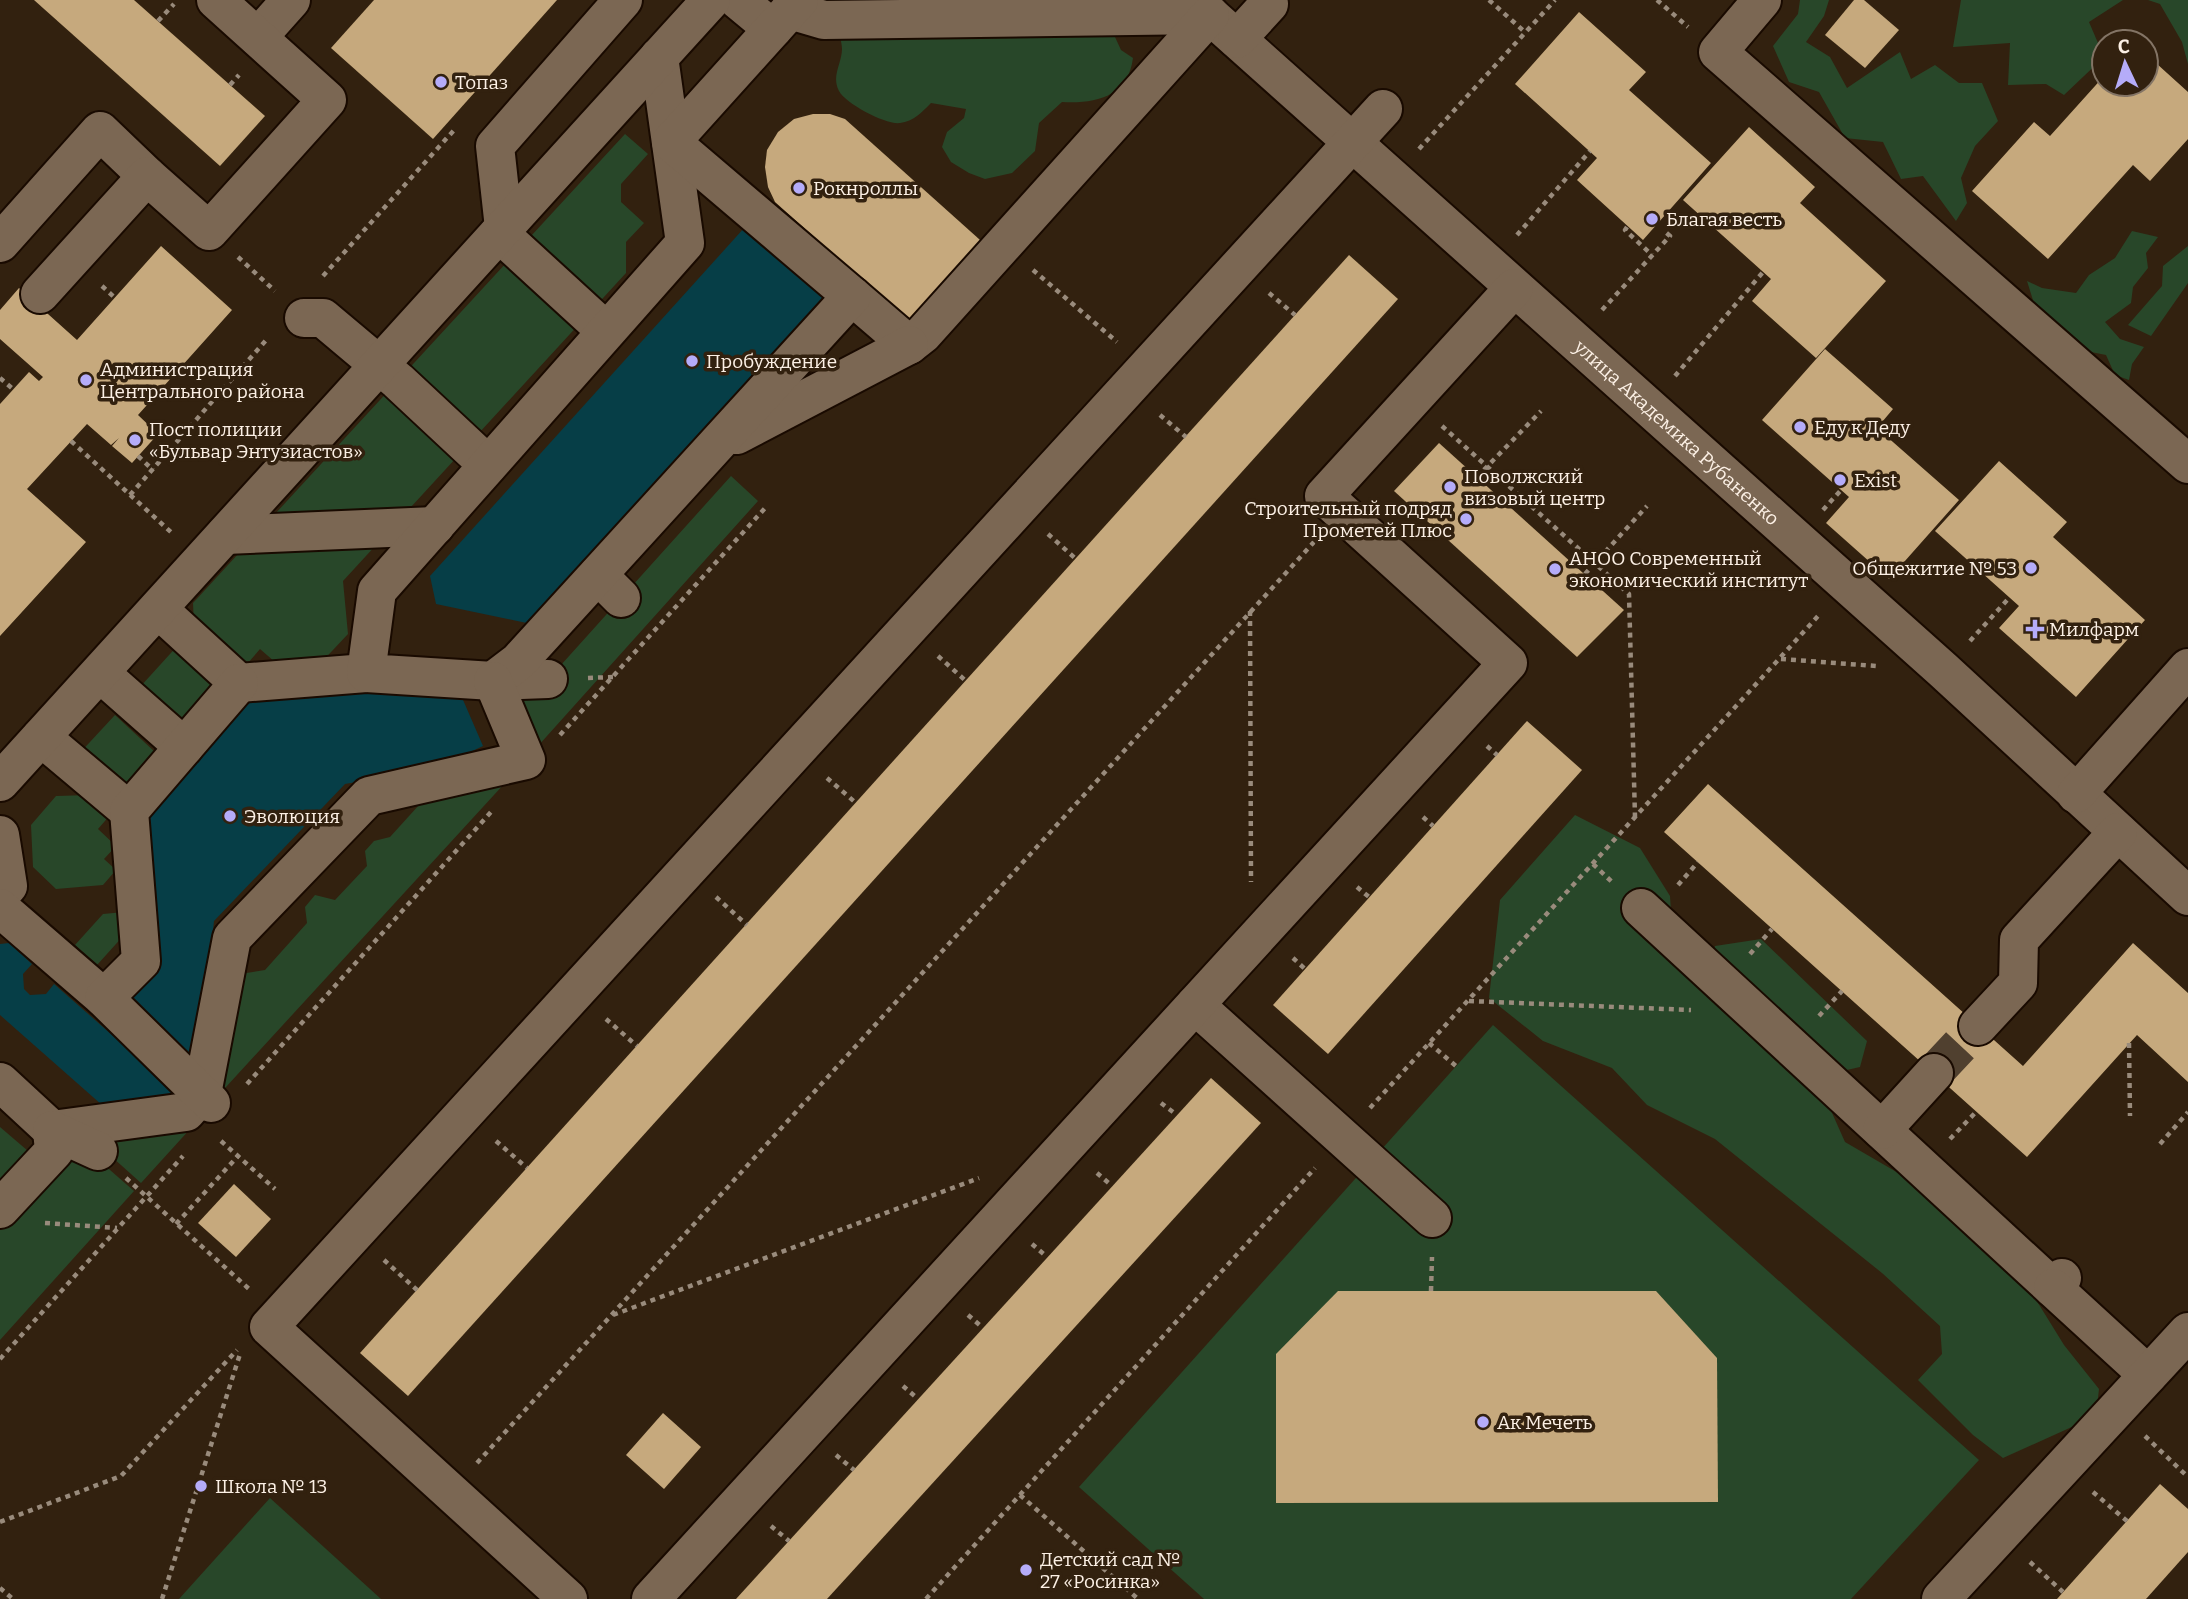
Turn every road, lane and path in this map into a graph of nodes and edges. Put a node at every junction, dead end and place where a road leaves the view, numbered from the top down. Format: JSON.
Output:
{"nodes":[{"id":1,"x":178,"y":0,"type":"edge"},
{"id":2,"x":216,"y":0,"type":"edge"},
{"id":3,"x":291,"y":0,"type":"edge"},
{"id":4,"x":622,"y":0,"type":"edge"},
{"id":5,"x":711,"y":0,"type":"edge"},
{"id":6,"x":738,"y":0,"type":"edge"},
{"id":7,"x":1489,"y":0,"type":"edge"},
{"id":8,"x":1555,"y":0,"type":"edge"},
{"id":9,"x":1762,"y":0,"type":"edge"},
{"id":10,"x":1269,"y":4,"type":"dead end"},
{"id":11,"x":787,"y":13,"type":"edge"},
{"id":12,"x":1213,"y":18,"type":"edge"},
{"id":13,"x":158,"y":21,"type":"dead end"},
{"id":14,"x":1526,"y":33,"type":"junction"},
{"id":15,"x":258,"y":37,"type":"junction"},
{"id":16,"x":659,"y":57,"type":"junction"},
{"id":17,"x":1383,"y":109,"type":"dead end"},
{"id":18,"x":461,"y":124,"type":"dead end"},
{"id":19,"x":671,"y":142,"type":"junction"},
{"id":20,"x":1352,"y":143,"type":"junction"},
{"id":21,"x":1590,"y":151,"type":"dead end"},
{"id":22,"x":1416,"y":153,"type":"dead end"},
{"id":23,"x":147,"y":176,"type":"junction"},
{"id":24,"x":1627,"y":227,"type":"dead end"},
{"id":25,"x":1663,"y":230,"type":"dead end"},
{"id":26,"x":209,"y":231,"type":"junction"},
{"id":27,"x":501,"y":231,"type":"junction"},
{"id":28,"x":0,"y":243,"type":"edge"},
{"id":29,"x":1004,"y":244,"type":"junction"},
{"id":30,"x":1652,"y":255,"type":"junction"},
{"id":31,"x":331,"y":266,"type":"dead end"},
{"id":32,"x":1763,"y":272,"type":"dead end"},
{"id":33,"x":1502,"y":277,"type":"junction"},
{"id":34,"x":40,"y":294,"type":"dead end"},
{"id":35,"x":852,"y":296,"type":"junction"},
{"id":36,"x":299,"y":313,"type":"junction"},
{"id":37,"x":606,"y":331,"type":"junction"},
{"id":38,"x":1572,"y":341,"type":"junction"},
{"id":39,"x":909,"y":345,"type":"junction"},
{"id":40,"x":379,"y":365,"type":"junction"},
{"id":41,"x":1146,"y":368,"type":"junction"},
{"id":42,"x":0,"y":378,"type":"edge"},
{"id":43,"x":13,"y":389,"type":"dead end"},
{"id":44,"x":1412,"y":400,"type":"junction"},
{"id":45,"x":1647,"y":407,"type":"junction"},
{"id":46,"x":1541,"y":411,"type":"dead end"},
{"id":47,"x":71,"y":441,"type":"dead end"},
{"id":48,"x":714,"y":447,"type":"junction"},
{"id":49,"x":138,"y":456,"type":"dead end"},
{"id":50,"x":2188,"y":464,"type":"edge"},
{"id":51,"x":488,"y":466,"type":"junction"},
{"id":52,"x":1488,"y":467,"type":"junction"},
{"id":53,"x":153,"y":470,"type":"junction"},
{"id":54,"x":1477,"y":477,"type":"dead end"},
{"id":55,"x":130,"y":495,"type":"junction"},
{"id":56,"x":1647,"y":506,"type":"dead end"},
{"id":57,"x":766,"y":507,"type":"dead end"},
{"id":58,"x":1341,"y":512,"type":"junction"},
{"id":59,"x":435,"y":526,"type":"junction"},
{"id":60,"x":214,"y":548,"type":"junction"},
{"id":61,"x":1595,"y":564,"type":"junction"},
{"id":62,"x":1585,"y":574,"type":"dead end"},
{"id":63,"x":2009,"y":598,"type":"dead end"},
{"id":64,"x":158,"y":609,"type":"junction"},
{"id":65,"x":1250,"y":611,"type":"junction"},
{"id":66,"x":1819,"y":615,"type":"dead end"},
{"id":67,"x":1781,"y":659,"type":"junction"},
{"id":68,"x":1876,"y":666,"type":"dead end"},
{"id":69,"x":2188,"y":667,"type":"edge"},
{"id":70,"x":1943,"y":670,"type":"junction"},
{"id":71,"x":100,"y":673,"type":"junction"},
{"id":72,"x":366,"y":673,"type":"junction"},
{"id":73,"x":548,"y":679,"type":"dead end"},
{"id":74,"x":493,"y":681,"type":"junction"},
{"id":75,"x":239,"y":683,"type":"junction"},
{"id":76,"x":559,"y":736,"type":"dead end"},
{"id":77,"x":41,"y":737,"type":"junction"},
{"id":78,"x":184,"y":747,"type":"junction"},
{"id":79,"x":0,"y":782,"type":"edge"},
{"id":80,"x":2076,"y":794,"type":"junction"},
{"id":81,"x":495,"y":807,"type":"dead end"},
{"id":82,"x":128,"y":811,"type":"junction"},
{"id":83,"x":1635,"y":818,"type":"junction"},
{"id":84,"x":2118,"y":832,"type":"junction"},
{"id":85,"x":0,"y":835,"type":"edge"},
{"id":86,"x":0,"y":894,"type":"edge"},
{"id":87,"x":2188,"y":896,"type":"edge"},
{"id":88,"x":0,"y":908,"type":"edge"},
{"id":89,"x":1641,"y":908,"type":"dead end"},
{"id":90,"x":1252,"y":943,"type":"junction"},
{"id":91,"x":104,"y":998,"type":"junction"},
{"id":92,"x":1468,"y":1001,"type":"junction"},
{"id":93,"x":1195,"y":1005,"type":"junction"},
{"id":94,"x":1754,"y":1013,"type":"junction"},
{"id":95,"x":1978,"y":1026,"type":"tunnel mouth"},
{"id":96,"x":1429,"y":1043,"type":"junction"},
{"id":97,"x":2129,"y":1043,"type":"dead end"},
{"id":98,"x":1456,"y":1066,"type":"dead end"},
{"id":99,"x":1934,"y":1073,"type":"tunnel mouth"},
{"id":100,"x":0,"y":1082,"type":"edge"},
{"id":101,"x":95,"y":1099,"type":"dead end"},
{"id":102,"x":208,"y":1107,"type":"junction"},
{"id":103,"x":2188,"y":1112,"type":"edge"},
{"id":104,"x":2130,"y":1116,"type":"dead end"},
{"id":105,"x":61,"y":1128,"type":"junction"},
{"id":106,"x":1882,"y":1130,"type":"junction"},
{"id":107,"x":1343,"y":1137,"type":"junction"},
{"id":108,"x":2160,"y":1144,"type":"dead end"},
{"id":109,"x":98,"y":1151,"type":"joint"},
{"id":110,"x":238,"y":1156,"type":"junction"},
{"id":111,"x":988,"y":1174,"type":"dead end"},
{"id":112,"x":275,"y":1189,"type":"dead end"},
{"id":113,"x":146,"y":1197,"type":"junction"},
{"id":114,"x":0,"y":1209,"type":"edge"},
{"id":115,"x":1432,"y":1218,"type":"dead end"},
{"id":116,"x":41,"y":1223,"type":"dead end"},
{"id":117,"x":176,"y":1224,"type":"junction"},
{"id":118,"x":117,"y":1228,"type":"junction"},
{"id":119,"x":278,"y":1315,"type":"junction"},
{"id":120,"x":610,"y":1316,"type":"junction"},
{"id":121,"x":2188,"y":1332,"type":"edge"},
{"id":122,"x":0,"y":1359,"type":"edge"},
{"id":123,"x":2148,"y":1375,"type":"junction"},
{"id":124,"x":2117,"y":1410,"type":"junction"},
{"id":125,"x":2188,"y":1477,"type":"edge"},
{"id":126,"x":450,"y":1492,"type":"junction"},
{"id":127,"x":1020,"y":1495,"type":"junction"},
{"id":128,"x":0,"y":1522,"type":"edge"},
{"id":129,"x":0,"y":1588,"type":"edge"},
{"id":130,"x":13,"y":1599,"type":"edge"},
{"id":131,"x":162,"y":1599,"type":"edge"},
{"id":132,"x":568,"y":1599,"type":"edge"},
{"id":133,"x":651,"y":1599,"type":"edge"},
{"id":134,"x":926,"y":1599,"type":"edge"},
{"id":135,"x":1138,"y":1599,"type":"edge"},
{"id":136,"x":1941,"y":1599,"type":"edge"}],
"edges":[{"from":1,"to":13,"type":"path"},
{"from":2,"to":15,"type":"street"},
{"from":3,"to":15,"type":"street"},
{"from":4,"to":27,"type":"street"},
{"from":5,"to":16,"type":"street"},
{"from":6,"to":11,"type":"street"},
{"from":7,"to":14,"type":"path"},
{"from":8,"to":14,"type":"path"},
{"from":9,"to":50,"type":"street"},
{"from":10,"to":12,"type":"street"},
{"from":11,"to":12,"type":"street"},
{"from":11,"to":19,"type":"street"},
{"from":12,"to":20,"type":"street","name":"улица Академика Рубаненко"},
{"from":12,"to":29,"type":"street"},
{"from":14,"to":22,"type":"path"},
{"from":15,"to":26,"type":"street"},
{"from":16,"to":19,"type":"street"},
{"from":16,"to":27,"type":"street"},
{"from":17,"to":20,"type":"street"},
{"from":18,"to":31,"type":"path"},
{"from":19,"to":35,"type":"street"},
{"from":19,"to":37,"type":"street"},
{"from":20,"to":33,"type":"street","name":"улица Академика Рубаненко"},
{"from":20,"to":41,"type":"street"},
{"from":21,"to":33,"type":"path"},
{"from":23,"to":26,"type":"street"},
{"from":23,"to":28,"type":"street"},
{"from":23,"to":34,"type":"street"},
{"from":24,"to":30,"type":"path"},
{"from":25,"to":30,"type":"path"},
{"from":26,"to":36,"type":"path"},
{"from":27,"to":37,"type":"street"},
{"from":27,"to":40,"type":"street"},
{"from":29,"to":39,"type":"street"},
{"from":29,"to":41,"type":"path"},
{"from":30,"to":38,"type":"path"},
{"from":32,"to":45,"type":"path"},
{"from":33,"to":38,"type":"street","name":"улица Академика Рубаненко"},
{"from":33,"to":44,"type":"street"},
{"from":35,"to":39,"type":"street"},
{"from":35,"to":48,"type":"street"},
{"from":36,"to":40,"type":"street"},
{"from":36,"to":53,"type":"path"},
{"from":37,"to":51,"type":"street"},
{"from":38,"to":45,"type":"street","name":"улица Академика Рубаненко"},
{"from":39,"to":48,"type":"street"},
{"from":40,"to":51,"type":"street"},
{"from":40,"to":60,"type":"street"},
{"from":41,"to":119,"type":"street"},
{"from":42,"to":43,"type":"path"},
{"from":44,"to":52,"type":"path"},
{"from":44,"to":58,"type":"street"},
{"from":45,"to":70,"type":"street","name":"улица Академика Рубаненко"},
{"from":46,"to":52,"type":"path"},
{"from":47,"to":55,"type":"path"},
{"from":48,"to":74,"type":"street"},
{"from":49,"to":53,"type":"path"},
{"from":51,"to":59,"type":"street"},
{"from":52,"to":54,"type":"path"},
{"from":52,"to":61,"type":"path"},
{"from":53,"to":55,"type":"path"},
{"from":55,"to":60,"type":"path"},
{"from":56,"to":61,"type":"path"},
{"from":57,"to":76,"type":"path"},
{"from":58,"to":65,"type":"path"},
{"from":58,"to":90,"type":"street"},
{"from":59,"to":60,"type":"street"},
{"from":59,"to":72,"type":"street"},
{"from":60,"to":64,"type":"street"},
{"from":61,"to":62,"type":"path"},
{"from":61,"to":83,"type":"path"},
{"from":63,"to":70,"type":"path"},
{"from":64,"to":71,"type":"street"},
{"from":64,"to":75,"type":"street"},
{"from":65,"to":90,"type":"path"},
{"from":65,"to":120,"type":"path"},
{"from":66,"to":67,"type":"path"},
{"from":67,"to":68,"type":"path"},
{"from":67,"to":83,"type":"path"},
{"from":69,"to":80,"type":"street"},
{"from":70,"to":80,"type":"street","name":"улица Академика Рубаненко"},
{"from":71,"to":77,"type":"street"},
{"from":71,"to":78,"type":"street"},
{"from":72,"to":74,"type":"street"},
{"from":72,"to":75,"type":"street"},
{"from":73,"to":74,"type":"street"},
{"from":74,"to":102,"type":"street"},
{"from":75,"to":78,"type":"street"},
{"from":77,"to":79,"type":"street"},
{"from":77,"to":82,"type":"street"},
{"from":78,"to":82,"type":"street"},
{"from":80,"to":84,"type":"street","name":"улица Академика Рубаненко"},
{"from":81,"to":102,"type":"path"},
{"from":82,"to":91,"type":"street"},
{"from":83,"to":92,"type":"path"},
{"from":84,"to":87,"type":"street","name":"улица Академика Рубаненко"},
{"from":84,"to":95,"type":"street"},
{"from":85,"to":86,"type":"street"},
{"from":88,"to":91,"type":"street"},
{"from":89,"to":94,"type":"street"},
{"from":90,"to":93,"type":"street"},
{"from":91,"to":102,"type":"street"},
{"from":92,"to":94,"type":"path"},
{"from":92,"to":96,"type":"path"},
{"from":93,"to":107,"type":"street"},
{"from":93,"to":133,"type":"street"},
{"from":94,"to":106,"type":"street"},
{"from":96,"to":98,"type":"path"},
{"from":96,"to":107,"type":"path"},
{"from":97,"to":104,"type":"path"},
{"from":99,"to":106,"type":"street"},
{"from":100,"to":105,"type":"street"},
{"from":101,"to":105,"type":"street"},
{"from":102,"to":105,"type":"street"},
{"from":102,"to":110,"type":"path"},
{"from":102,"to":113,"type":"path"},
{"from":103,"to":108,"type":"path"},
{"from":105,"to":109,"type":"street"},
{"from":105,"to":114,"type":"street"},
{"from":106,"to":123,"type":"street"},
{"from":107,"to":115,"type":"street"},
{"from":107,"to":127,"type":"path"},
{"from":109,"to":113,"type":"path"},
{"from":110,"to":112,"type":"path"},
{"from":110,"to":117,"type":"path"},
{"from":111,"to":120,"type":"path"},
{"from":113,"to":117,"type":"path"},
{"from":113,"to":118,"type":"path"},
{"from":116,"to":118,"type":"path"},
{"from":117,"to":119,"type":"path"},
{"from":118,"to":122,"type":"path"},
{"from":119,"to":126,"type":"street"},
{"from":120,"to":126,"type":"path"},
{"from":121,"to":123,"type":"street"},
{"from":123,"to":124,"type":"street"},
{"from":124,"to":125,"type":"path"},
{"from":124,"to":136,"type":"street"},
{"from":126,"to":132,"type":"street"},
{"from":127,"to":134,"type":"path"},
{"from":127,"to":135,"type":"path"},
{"from":128,"to":131,"type":"path"},
{"from":129,"to":130,"type":"path"}]}
